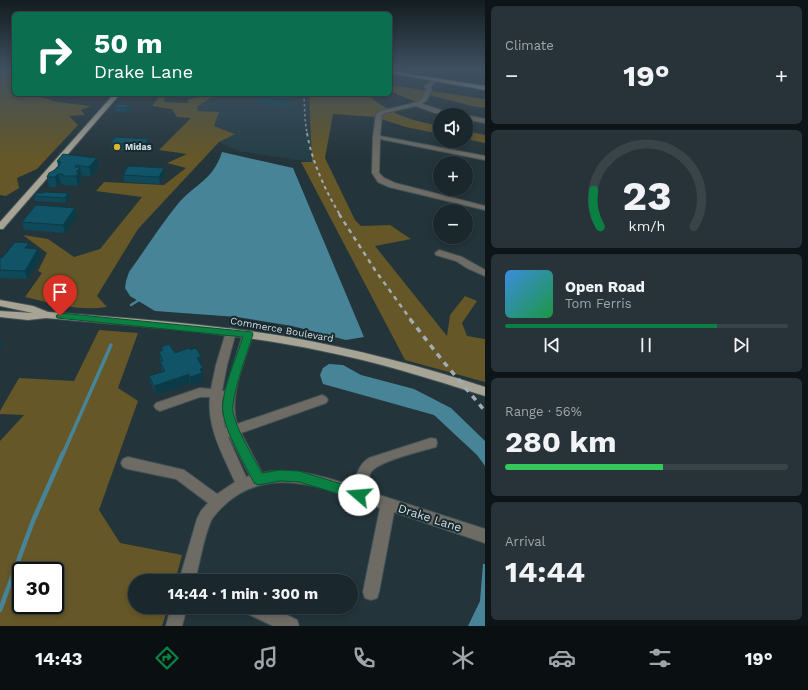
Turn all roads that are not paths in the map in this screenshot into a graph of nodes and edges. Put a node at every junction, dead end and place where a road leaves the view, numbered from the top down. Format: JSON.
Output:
{"nodes":[{"id":1,"x":112,"y":99,"type":"edge"},
{"id":2,"x":424,"y":99,"type":"edge"},
{"id":3,"x":417,"y":104,"type":"junction"},
{"id":4,"x":433,"y":110,"type":"edge"},
{"id":5,"x":473,"y":118,"type":"edge"},
{"id":6,"x":485,"y":121,"type":"edge"},
{"id":7,"x":376,"y":137,"type":"junction"},
{"id":8,"x":485,"y":158,"type":"edge"},
{"id":9,"x":485,"y":208,"type":"edge"},
{"id":10,"x":0,"y":227,"type":"edge"},
{"id":11,"x":439,"y":253,"type":"dead end"},
{"id":12,"x":485,"y":273,"type":"edge"},
{"id":13,"x":0,"y":303,"type":"edge"},
{"id":14,"x":0,"y":314,"type":"edge"},
{"id":15,"x":46,"y":315,"type":"junction"},
{"id":16,"x":231,"y":332,"type":"junction"},
{"id":17,"x":248,"y":334,"type":"junction"},
{"id":18,"x":485,"y":392,"type":"edge"},
{"id":19,"x":216,"y":394,"type":"junction"},
{"id":20,"x":229,"y":396,"type":"junction"},
{"id":21,"x":322,"y":400,"type":"dead end"},
{"id":22,"x":160,"y":406,"type":"dead end"},
{"id":23,"x":234,"y":430,"type":"junction"},
{"id":24,"x":221,"y":434,"type":"junction"},
{"id":25,"x":431,"y":443,"type":"dead end"},
{"id":26,"x":128,"y":463,"type":"dead end"},
{"id":27,"x":258,"y":479,"type":"junction"},
{"id":28,"x":243,"y":485,"type":"junction"},
{"id":29,"x":359,"y":495,"type":"junction"},
{"id":30,"x":218,"y":502,"type":"junction"},
{"id":31,"x":388,"y":504,"type":"junction"},
{"id":32,"x":485,"y":536,"type":"edge"},
{"id":33,"x":189,"y":574,"type":"edge"},
{"id":34,"x":371,"y":592,"type":"dead end"},
{"id":35,"x":177,"y":614,"type":"edge"},
{"id":36,"x":266,"y":614,"type":"edge"},
{"id":37,"x":174,"y":626,"type":"edge"},
{"id":38,"x":291,"y":626,"type":"edge"}],
"edges":[{"from":1,"to":10,"type":"main road"},
{"from":2,"to":3,"type":"street"},
{"from":3,"to":4,"type":"street"},
{"from":3,"to":7,"type":"street"},
{"from":5,"to":6,"type":"street"},
{"from":7,"to":8,"type":"street"},
{"from":7,"to":9,"type":"street"},
{"from":11,"to":12,"type":"street"},
{"from":13,"to":15,"type":"main road","name":"Commerce Boulevard"},
{"from":14,"to":15,"type":"main road","name":"Commerce Boulevard"},
{"from":15,"to":16,"type":"main road","name":"Commerce Boulevard"},
{"from":16,"to":17,"type":"main road","name":"Commerce Boulevard"},
{"from":16,"to":19,"type":"street"},
{"from":17,"to":18,"type":"main road","name":"Commerce Boulevard"},
{"from":17,"to":20,"type":"street"},
{"from":19,"to":20,"type":"street"},
{"from":19,"to":22,"type":"street"},
{"from":19,"to":24,"type":"street"},
{"from":20,"to":23,"type":"street"},
{"from":21,"to":23,"type":"street"},
{"from":23,"to":24,"type":"street"},
{"from":23,"to":27,"type":"street"},
{"from":24,"to":28,"type":"street"},
{"from":25,"to":29,"type":"street"},
{"from":26,"to":30,"type":"street"},
{"from":27,"to":28,"type":"street","name":"Drake Lane"},
{"from":27,"to":29,"type":"street","name":"Drake Lane"},
{"from":28,"to":30,"type":"street","name":"Drake Lane"},
{"from":29,"to":31,"type":"street","name":"Drake Lane"},
{"from":30,"to":33,"type":"street","name":"Drake Lane"},
{"from":31,"to":32,"type":"street","name":"Drake Lane"},
{"from":31,"to":34,"type":"street"},
{"from":35,"to":37,"type":"street"},
{"from":36,"to":38,"type":"street"}]}
